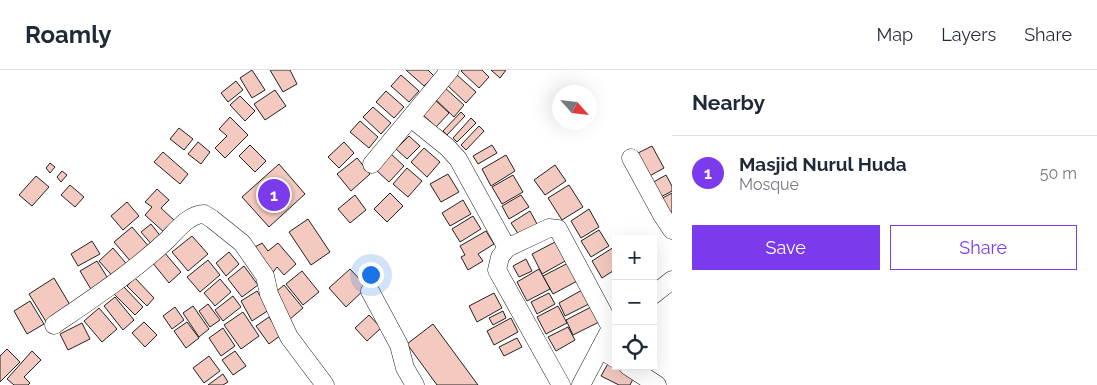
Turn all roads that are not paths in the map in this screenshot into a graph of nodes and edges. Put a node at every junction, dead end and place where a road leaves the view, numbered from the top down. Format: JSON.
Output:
{"nodes":[{"id":1,"x":450,"y":70,"type":"edge"},
{"id":2,"x":411,"y":118,"type":"junction"},
{"id":3,"x":631,"y":158,"type":"dead end"},
{"id":4,"x":372,"y":164,"type":"dead end"},
{"id":5,"x":672,"y":230,"type":"edge"},
{"id":6,"x":507,"y":248,"type":"junction"},
{"id":7,"x":672,"y":280,"type":"edge"},
{"id":8,"x":370,"y":292,"type":"dead end"},
{"id":9,"x":657,"y":292,"type":"edge"},
{"id":10,"x":54,"y":325,"type":"dead end"},
{"id":11,"x":613,"y":325,"type":"edge"},
{"id":12,"x":612,"y":330,"type":"edge"},
{"id":13,"x":600,"y":349,"type":"junction"},
{"id":14,"x":612,"y":356,"type":"edge"},
{"id":15,"x":634,"y":370,"type":"edge"},
{"id":16,"x":672,"y":380,"type":"edge"},
{"id":17,"x":325,"y":385,"type":"edge"},
{"id":18,"x":415,"y":385,"type":"edge"},
{"id":19,"x":561,"y":385,"type":"edge"},
{"id":20,"x":580,"y":385,"type":"edge"},
{"id":21,"x":656,"y":385,"type":"edge"},
{"id":22,"x":667,"y":385,"type":"edge"}],
"edges":[{"from":1,"to":2,"type":"street"},
{"from":2,"to":4,"type":"street"},
{"from":2,"to":6,"type":"street"},
{"from":3,"to":5,"type":"street"},
{"from":6,"to":11,"type":"street"},
{"from":6,"to":19,"type":"street"},
{"from":7,"to":9,"type":"street"},
{"from":8,"to":18,"type":"street"},
{"from":10,"to":17,"type":"street"},
{"from":12,"to":13,"type":"street"},
{"from":13,"to":14,"type":"street"},
{"from":13,"to":20,"type":"street"},
{"from":15,"to":21,"type":"street"},
{"from":16,"to":22,"type":"street"}]}
